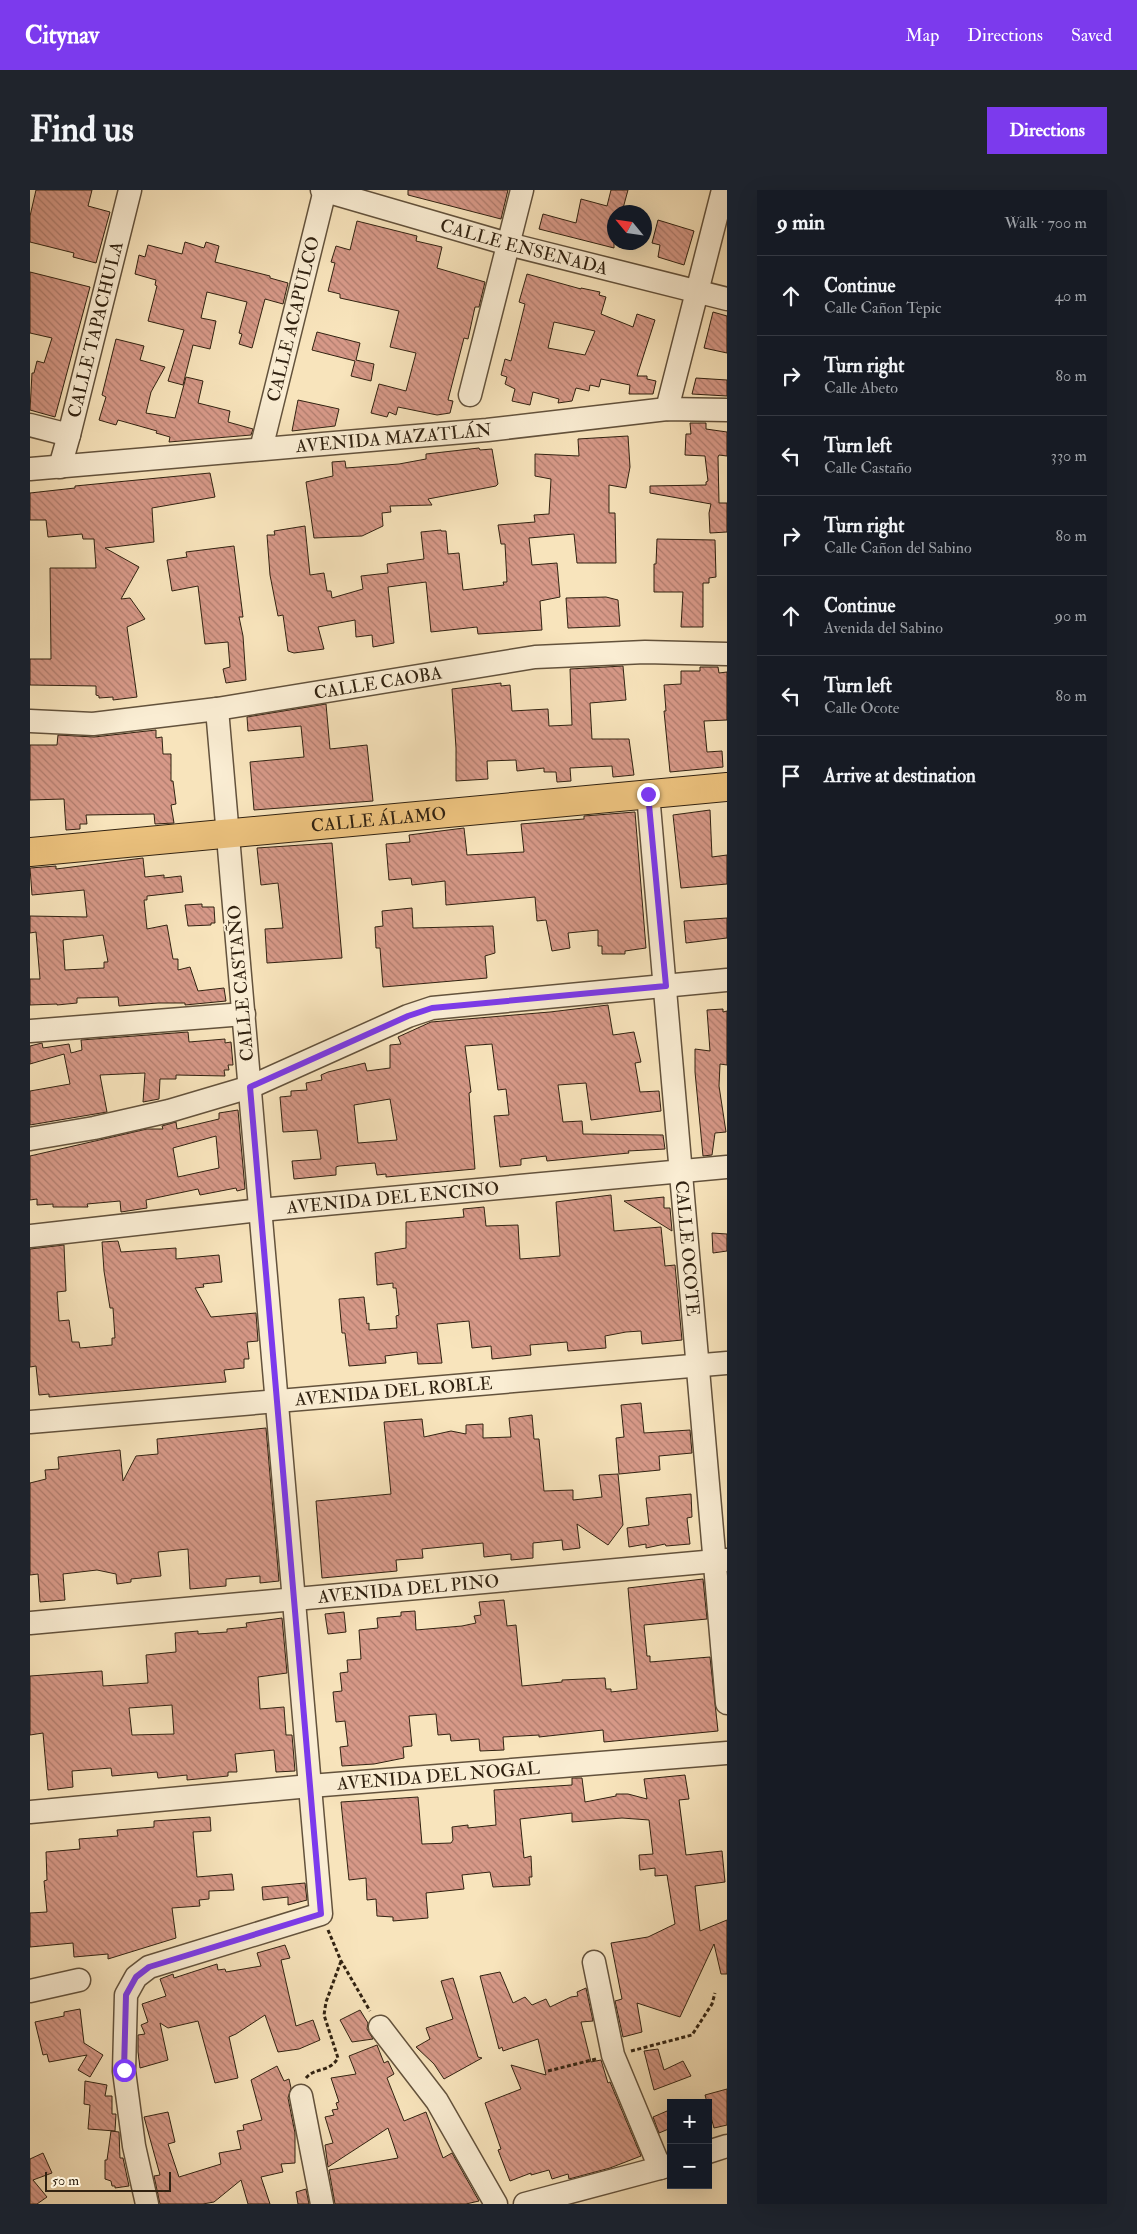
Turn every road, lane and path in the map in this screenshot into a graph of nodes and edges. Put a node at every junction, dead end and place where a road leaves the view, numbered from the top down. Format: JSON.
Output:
{"nodes":[{"id":1,"x":130,"y":190,"type":"edge"},
{"id":2,"x":324,"y":190,"type":"edge"},
{"id":3,"x":522,"y":190,"type":"edge"},
{"id":4,"x":723,"y":190,"type":"edge"},
{"id":5,"x":508,"y":244,"type":"junction"},
{"id":6,"x":697,"y":291,"type":"junction"},
{"id":7,"x":727,"y":299,"type":"edge"},
{"id":8,"x":470,"y":395,"type":"dead end"},
{"id":9,"x":667,"y":409,"type":"junction"},
{"id":10,"x":727,"y":410,"type":"edge"},
{"id":11,"x":30,"y":425,"type":"edge"},
{"id":12,"x":70,"y":436,"type":"junction"},
{"id":13,"x":261,"y":449,"type":"junction"},
{"id":14,"x":60,"y":467,"type":"junction"},
{"id":15,"x":30,"y":469,"type":"edge"},
{"id":16,"x":727,"y":654,"type":"edge"},
{"id":17,"x":217,"y":709,"type":"junction"},
{"id":18,"x":30,"y":721,"type":"edge"},
{"id":19,"x":727,"y":787,"type":"edge"},
{"id":20,"x":648,"y":794,"type":"junction"},
{"id":21,"x":228,"y":834,"type":"junction"},
{"id":22,"x":30,"y":852,"type":"edge"},
{"id":23,"x":727,"y":980,"type":"edge"},
{"id":24,"x":666,"y":986,"type":"junction"},
{"id":25,"x":244,"y":1014,"type":"junction"},
{"id":26,"x":30,"y":1031,"type":"edge"},
{"id":27,"x":250,"y":1087,"type":"junction"},
{"id":28,"x":30,"y":1139,"type":"edge"},
{"id":29,"x":727,"y":1167,"type":"edge"},
{"id":30,"x":682,"y":1171,"type":"junction"},
{"id":31,"x":260,"y":1210,"type":"junction"},
{"id":32,"x":30,"y":1236,"type":"edge"},
{"id":33,"x":727,"y":1363,"type":"edge"},
{"id":34,"x":697,"y":1365,"type":"junction"},
{"id":35,"x":276,"y":1401,"type":"junction"},
{"id":36,"x":30,"y":1422,"type":"edge"},
{"id":37,"x":721,"y":1560,"type":"edge"},
{"id":38,"x":294,"y":1600,"type":"junction"},
{"id":39,"x":30,"y":1623,"type":"edge"},
{"id":40,"x":727,"y":1703,"type":"edge"},
{"id":41,"x":727,"y":1753,"type":"edge"},
{"id":42,"x":310,"y":1786,"type":"junction"},
{"id":43,"x":30,"y":1812,"type":"edge"},
{"id":44,"x":321,"y":1914,"type":"junction"},
{"id":45,"x":341,"y":1961,"type":"junction"},
{"id":46,"x":594,"y":1962,"type":"dead end"},
{"id":47,"x":79,"y":1980,"type":"dead end"},
{"id":48,"x":30,"y":1990,"type":"edge"},
{"id":49,"x":715,"y":1993,"type":"dead end"},
{"id":50,"x":380,"y":2027,"type":"joint"},
{"id":51,"x":614,"y":2055,"type":"junction"},
{"id":52,"x":548,"y":2071,"type":"dead end"},
{"id":53,"x":300,"y":2096,"type":"joint"},
{"id":54,"x":727,"y":2146,"type":"edge"},
{"id":55,"x":712,"y":2151,"type":"edge"},
{"id":56,"x":666,"y":2166,"type":"edge"},
{"id":57,"x":147,"y":2204,"type":"edge"},
{"id":58,"x":322,"y":2204,"type":"edge"},
{"id":59,"x":496,"y":2204,"type":"edge"},
{"id":60,"x":525,"y":2204,"type":"edge"}],
"edges":[{"from":1,"to":12,"type":"street","name":"CALLE TAPACHULA"},
{"from":2,"to":5,"type":"street","name":"CALLE ENSENADA"},
{"from":2,"to":13,"type":"street","name":"CALLE ACAPULCO"},
{"from":3,"to":5,"type":"street"},
{"from":4,"to":6,"type":"street"},
{"from":5,"to":6,"type":"street","name":"CALLE ENSENADA"},
{"from":5,"to":8,"type":"street"},
{"from":6,"to":7,"type":"street","name":"CALLE ENSENADA"},
{"from":6,"to":9,"type":"street"},
{"from":9,"to":10,"type":"street","name":"AVENIDA MAZATLÁN"},
{"from":9,"to":13,"type":"street","name":"AVENIDA MAZATLÁN"},
{"from":11,"to":12,"type":"street"},
{"from":12,"to":14,"type":"street","name":"CALLE TAPACHULA"},
{"from":13,"to":14,"type":"street","name":"AVENIDA MAZATLÁN"},
{"from":14,"to":15,"type":"street","name":"AVENIDA MAZATLÁN"},
{"from":16,"to":17,"type":"street","name":"CALLE CAOBA"},
{"from":17,"to":18,"type":"street","name":"CALLE CAOBA"},
{"from":17,"to":21,"type":"street","name":"CALLE CASTAÑO"},
{"from":19,"to":20,"type":"main road","name":"CALLE ÁLAMO"},
{"from":20,"to":21,"type":"main road","name":"CALLE ÁLAMO"},
{"from":20,"to":24,"type":"street","name":"CALLE OCOTE"},
{"from":21,"to":22,"type":"main road","name":"CALLE ÁLAMO"},
{"from":21,"to":25,"type":"street","name":"CALLE CASTAÑO"},
{"from":23,"to":24,"type":"street"},
{"from":24,"to":27,"type":"street"},
{"from":24,"to":30,"type":"street","name":"CALLE OCOTE"},
{"from":25,"to":26,"type":"street"},
{"from":25,"to":27,"type":"street","name":"CALLE CASTAÑO"},
{"from":27,"to":28,"type":"street"},
{"from":27,"to":31,"type":"street","name":"CALLE CASTAÑO"},
{"from":29,"to":30,"type":"street","name":"AVENIDA DEL ENCINO"},
{"from":30,"to":31,"type":"street","name":"AVENIDA DEL ENCINO"},
{"from":30,"to":34,"type":"street","name":"CALLE OCOTE"},
{"from":31,"to":32,"type":"street","name":"AVENIDA DEL ENCINO"},
{"from":31,"to":35,"type":"street","name":"CALLE CASTAÑO"},
{"from":33,"to":34,"type":"street","name":"AVENIDA DEL ROBLE"},
{"from":34,"to":35,"type":"street","name":"AVENIDA DEL ROBLE"},
{"from":34,"to":37,"type":"street","name":"CALLE OCOTE"},
{"from":35,"to":36,"type":"street","name":"AVENIDA DEL ROBLE"},
{"from":35,"to":38,"type":"street","name":"CALLE CASTAÑO"},
{"from":37,"to":38,"type":"street","name":"AVENIDA DEL PINO"},
{"from":37,"to":40,"type":"street","name":"CALLE OCOTE"},
{"from":38,"to":39,"type":"street","name":"AVENIDA DEL PINO"},
{"from":38,"to":42,"type":"street","name":"CALLE CASTAÑO"},
{"from":41,"to":42,"type":"street","name":"AVENIDA DEL NOGAL"},
{"from":42,"to":43,"type":"street","name":"AVENIDA DEL NOGAL"},
{"from":42,"to":44,"type":"street","name":"CALLE CASTAÑO"},
{"from":44,"to":45,"type":"path"},
{"from":44,"to":57,"type":"street"},
{"from":45,"to":50,"type":"path"},
{"from":45,"to":53,"type":"path"},
{"from":46,"to":51,"type":"street"},
{"from":47,"to":48,"type":"street"},
{"from":49,"to":51,"type":"path"},
{"from":50,"to":59,"type":"street"},
{"from":51,"to":52,"type":"path"},
{"from":51,"to":56,"type":"street"},
{"from":53,"to":58,"type":"street"},
{"from":54,"to":55,"type":"street"},
{"from":56,"to":60,"type":"street"}]}
